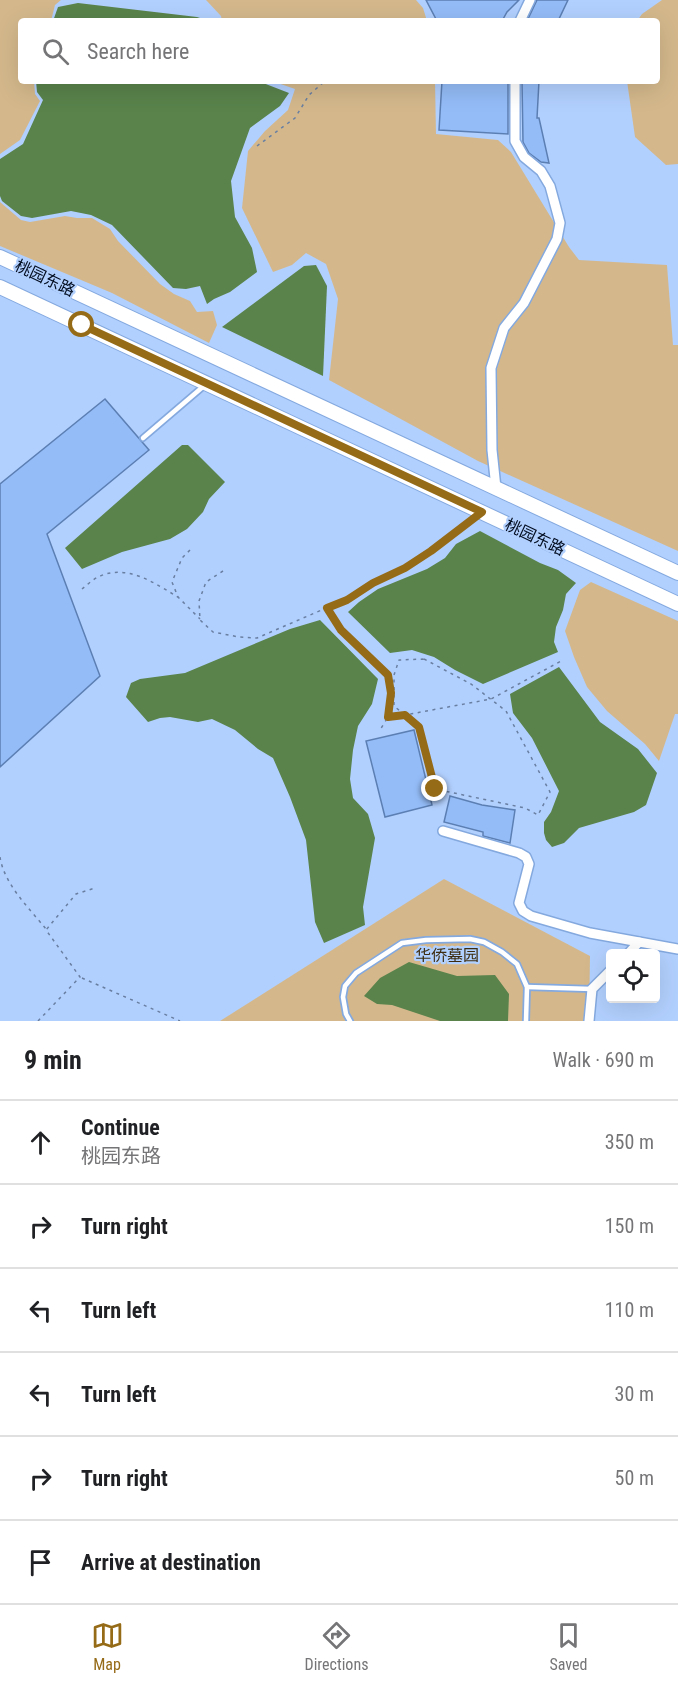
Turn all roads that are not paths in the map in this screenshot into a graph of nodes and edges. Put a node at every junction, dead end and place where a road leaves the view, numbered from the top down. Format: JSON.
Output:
{"nodes":[{"id":1,"x":530,"y":0,"type":"edge"},
{"id":2,"x":521,"y":18,"type":"edge"},
{"id":3,"x":515,"y":84,"type":"edge"},
{"id":4,"x":0,"y":257,"type":"edge"},
{"id":5,"x":0,"y":287,"type":"edge"},
{"id":6,"x":207,"y":383,"type":"junction"},
{"id":7,"x":142,"y":438,"type":"dead end"},
{"id":8,"x":496,"y":488,"type":"junction"},
{"id":9,"x":678,"y":573,"type":"edge"},
{"id":10,"x":678,"y":604,"type":"edge"},
{"id":11,"x":443,"y":831,"type":"dead end"},
{"id":12,"x":639,"y":942,"type":"junction"},
{"id":13,"x":633,"y":949,"type":"edge"},
{"id":14,"x":678,"y":949,"type":"edge"},
{"id":15,"x":606,"y":975,"type":"edge"},
{"id":16,"x":527,"y":987,"type":"junction"},
{"id":17,"x":592,"y":989,"type":"junction"},
{"id":18,"x":351,"y":1021,"type":"edge"},
{"id":19,"x":526,"y":1021,"type":"edge"},
{"id":20,"x":589,"y":1021,"type":"edge"}],
"edges":[{"from":1,"to":2,"type":"street"},
{"from":3,"to":8,"type":"street"},
{"from":4,"to":8,"type":"main road","name":"桃园东路"},
{"from":5,"to":6,"type":"main road","name":"桃园东路"},
{"from":6,"to":7,"type":"lane"},
{"from":6,"to":10,"type":"main road","name":"桃园东路"},
{"from":8,"to":9,"type":"main road","name":"桃园东路"},
{"from":11,"to":12,"type":"street"},
{"from":12,"to":13,"type":"street"},
{"from":12,"to":14,"type":"street"},
{"from":15,"to":17,"type":"street"},
{"from":16,"to":17,"type":"lane"},
{"from":16,"to":18,"type":"lane"},
{"from":16,"to":19,"type":"lane"},
{"from":17,"to":20,"type":"street"}]}
